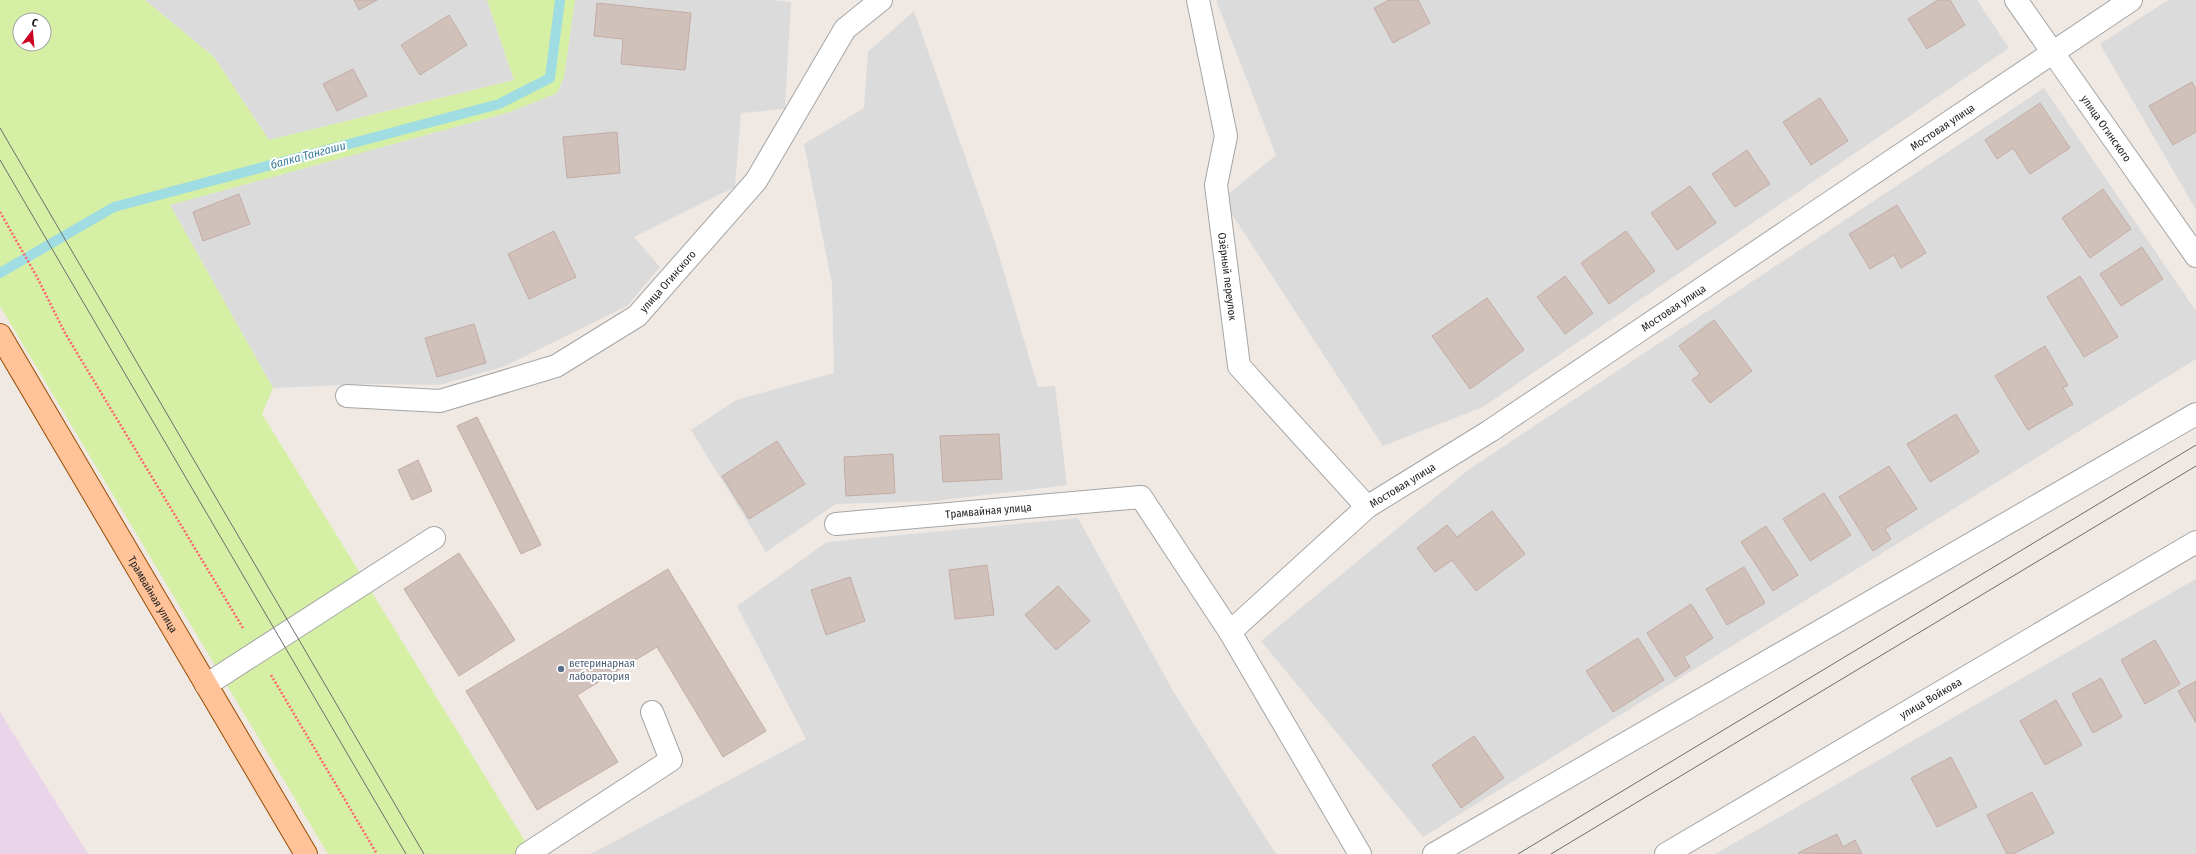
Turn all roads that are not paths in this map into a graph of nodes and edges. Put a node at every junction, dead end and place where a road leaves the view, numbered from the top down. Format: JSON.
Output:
{"nodes":[{"id":1,"x":881,"y":0,"type":"edge"},
{"id":2,"x":1198,"y":0,"type":"edge"},
{"id":3,"x":2016,"y":0,"type":"edge"},
{"id":4,"x":2131,"y":0,"type":"edge"},
{"id":5,"x":2052,"y":52,"type":"junction"},
{"id":6,"x":2196,"y":256,"type":"edge"},
{"id":7,"x":0,"y":335,"type":"edge"},
{"id":8,"x":347,"y":396,"type":"dead end"},
{"id":9,"x":2196,"y":414,"type":"edge"},
{"id":10,"x":1367,"y":507,"type":"junction"},
{"id":11,"x":836,"y":524,"type":"dead end"},
{"id":12,"x":434,"y":538,"type":"dead end"},
{"id":13,"x":2196,"y":542,"type":"edge"},
{"id":14,"x":1230,"y":632,"type":"junction"},
{"id":15,"x":206,"y":685,"type":"junction"},
{"id":16,"x":652,"y":712,"type":"dead end"},
{"id":17,"x":306,"y":854,"type":"edge"},
{"id":18,"x":527,"y":854,"type":"edge"},
{"id":19,"x":1360,"y":854,"type":"edge"},
{"id":20,"x":1434,"y":854,"type":"edge"},
{"id":21,"x":1666,"y":854,"type":"edge"}],
"edges":[{"from":1,"to":8,"type":"street","name":"улица Огинского"},
{"from":2,"to":10,"type":"street","name":"Озёрный переулок"},
{"from":3,"to":5,"type":"street","name":"улица Огинского"},
{"from":4,"to":5,"type":"street","name":"Мостовая улица"},
{"from":5,"to":6,"type":"street","name":"улица Огинского"},
{"from":5,"to":10,"type":"street","name":"Мостовая улица"},
{"from":7,"to":15,"type":"main road","name":"Трамвайная улица"},
{"from":9,"to":20,"type":"street"},
{"from":10,"to":14,"type":"street","name":"Мостовая улица"},
{"from":11,"to":14,"type":"street","name":"Трамвайная улица"},
{"from":12,"to":15,"type":"street"},
{"from":13,"to":21,"type":"street","name":"улица Войкова"},
{"from":14,"to":19,"type":"street"},
{"from":15,"to":17,"type":"main road","name":"Трамвайная улица"},
{"from":16,"to":18,"type":"street"}]}
